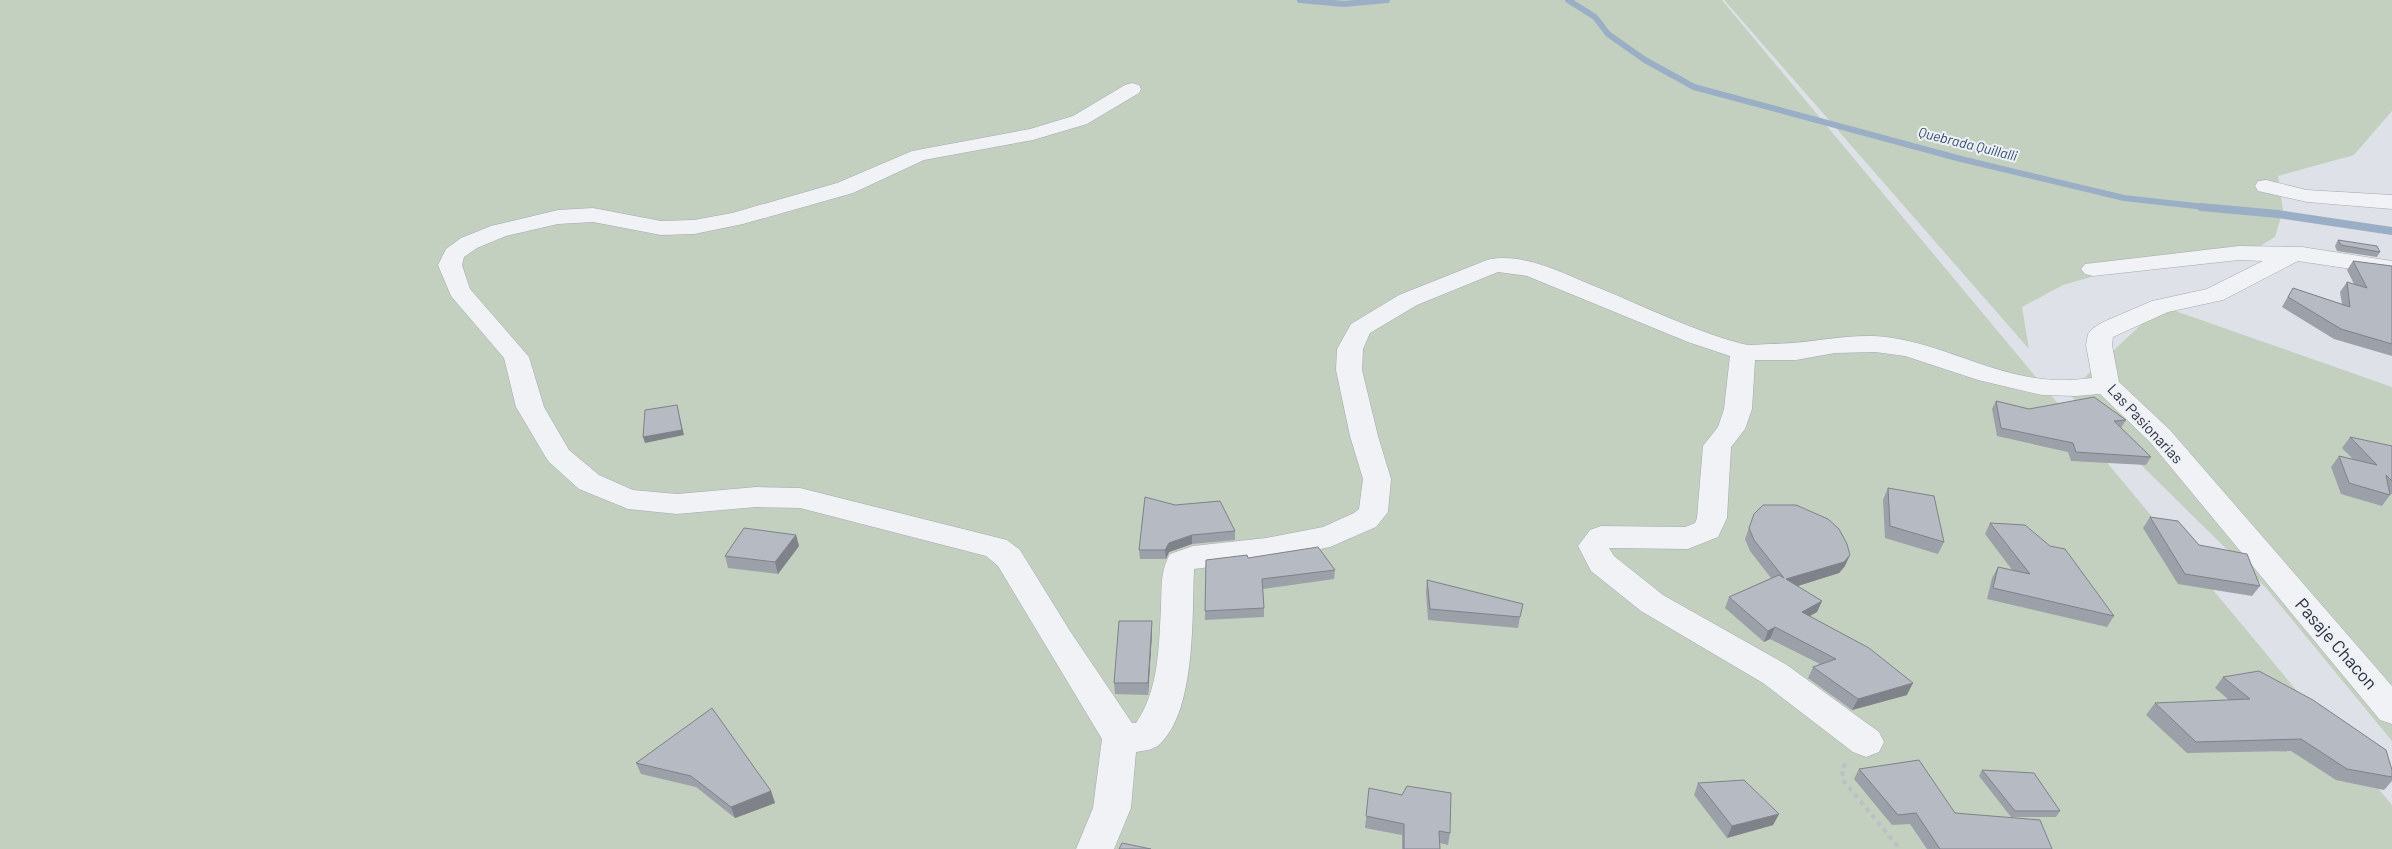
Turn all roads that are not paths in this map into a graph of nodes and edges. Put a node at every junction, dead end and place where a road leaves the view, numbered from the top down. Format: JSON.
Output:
{"nodes":[{"id":1,"x":1132,"y":89,"type":"dead end"},
{"id":2,"x":2266,"y":186,"type":"dead end"},
{"id":3,"x":2392,"y":202,"type":"edge"},
{"id":4,"x":2293,"y":255,"type":"junction"},
{"id":5,"x":2392,"y":268,"type":"edge"},
{"id":6,"x":2093,"y":269,"type":"dead end"},
{"id":7,"x":1743,"y":352,"type":"junction"},
{"id":8,"x":2106,"y":385,"type":"junction"},
{"id":9,"x":2279,"y":579,"type":"joint"},
{"id":10,"x":2392,"y":710,"type":"edge"},
{"id":11,"x":1120,"y":737,"type":"junction"},
{"id":12,"x":1866,"y":742,"type":"road end"},
{"id":13,"x":1095,"y":849,"type":"edge"}],
"edges":[{"from":1,"to":11,"type":"street"},
{"from":2,"to":3,"type":"street"},
{"from":4,"to":5,"type":"street","name":"Las Pasionarias"},
{"from":4,"to":6,"type":"street"},
{"from":4,"to":8,"type":"street","name":"Las Pasionarias"},
{"from":7,"to":8,"type":"street"},
{"from":7,"to":11,"type":"street"},
{"from":7,"to":12,"type":"street"},
{"from":8,"to":9,"type":"street","name":"Las Pasionarias"},
{"from":9,"to":10,"type":"street","name":"Pasaje Chacon"},
{"from":11,"to":13,"type":"street"}]}
